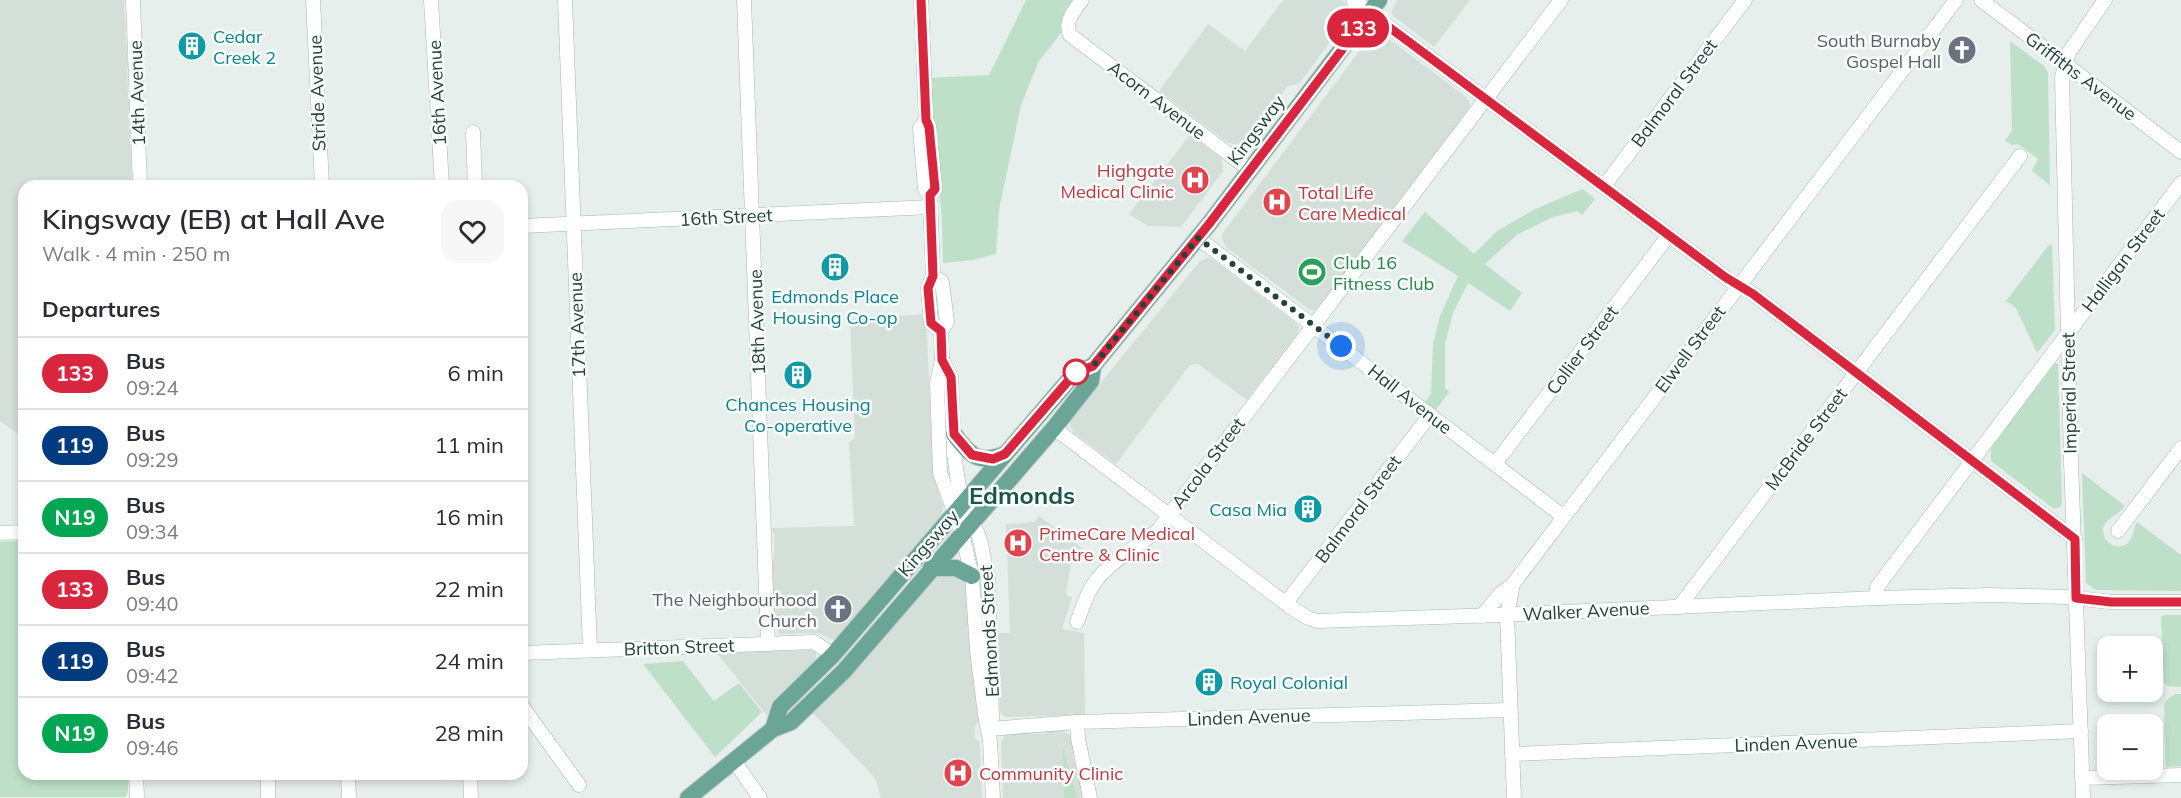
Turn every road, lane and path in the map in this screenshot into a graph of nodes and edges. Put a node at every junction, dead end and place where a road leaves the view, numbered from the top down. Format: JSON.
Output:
{"nodes":[{"id":1,"x":133,"y":0,"type":"edge"},
{"id":2,"x":313,"y":0,"type":"edge"},
{"id":3,"x":431,"y":0,"type":"edge"},
{"id":4,"x":565,"y":0,"type":"edge"},
{"id":5,"x":744,"y":0,"type":"edge"},
{"id":6,"x":921,"y":0,"type":"edge"},
{"id":7,"x":1083,"y":0,"type":"edge"},
{"id":8,"x":1353,"y":0,"type":"edge"},
{"id":9,"x":1561,"y":0,"type":"edge"},
{"id":10,"x":1745,"y":0,"type":"edge"},
{"id":11,"x":1956,"y":0,"type":"edge"},
{"id":12,"x":1981,"y":0,"type":"edge"},
{"id":13,"x":2105,"y":0,"type":"edge"},
{"id":14,"x":1375,"y":6,"type":"edge"},
{"id":15,"x":2064,"y":63,"type":"junction"},
{"id":16,"x":1487,"y":99,"type":"junction"},
{"id":17,"x":473,"y":132,"type":"dead end"},
{"id":18,"x":2181,"y":152,"type":"edge"},
{"id":19,"x":2020,"y":156,"type":"dead end"},
{"id":20,"x":1250,"y":170,"type":"junction"},
{"id":21,"x":140,"y":180,"type":"edge"},
{"id":22,"x":322,"y":180,"type":"edge"},
{"id":23,"x":442,"y":180,"type":"edge"},
{"id":24,"x":475,"y":180,"type":"edge"},
{"id":25,"x":2181,"y":183,"type":"edge"},
{"id":26,"x":1604,"y":186,"type":"junction"},
{"id":27,"x":930,"y":201,"type":"junction"},
{"id":28,"x":753,"y":215,"type":"junction"},
{"id":29,"x":574,"y":223,"type":"junction"},
{"id":30,"x":528,"y":226,"type":"edge"},
{"id":31,"x":1669,"y":235,"type":"junction"},
{"id":32,"x":1198,"y":238,"type":"junction"},
{"id":33,"x":1738,"y":286,"type":"junction"},
{"id":34,"x":1314,"y":325,"type":"junction"},
{"id":35,"x":2068,"y":333,"type":"junction"},
{"id":36,"x":942,"y":360,"type":"junction"},
{"id":37,"x":1093,"y":366,"type":"junction"},
{"id":38,"x":1857,"y":372,"type":"junction"},
{"id":39,"x":1430,"y":415,"type":"junction"},
{"id":40,"x":1054,"y":428,"type":"junction"},
{"id":41,"x":954,"y":434,"type":"junction"},
{"id":42,"x":2181,"y":448,"type":"edge"},
{"id":43,"x":1005,"y":454,"type":"junction"},
{"id":44,"x":1972,"y":460,"type":"junction"},
{"id":45,"x":1494,"y":464,"type":"junction"},
{"id":46,"x":960,"y":507,"type":"junction"},
{"id":47,"x":1169,"y":515,"type":"junction"},
{"id":48,"x":1564,"y":517,"type":"junction"},
{"id":49,"x":968,"y":527,"type":"junction"},
{"id":50,"x":2118,"y":531,"type":"dead end"},
{"id":51,"x":18,"y":532,"type":"edge"},
{"id":52,"x":0,"y":533,"type":"edge"},
{"id":53,"x":2075,"y":539,"type":"junction"},
{"id":54,"x":931,"y":568,"type":"junction"},
{"id":55,"x":972,"y":576,"type":"junction"},
{"id":56,"x":1513,"y":584,"type":"junction"},
{"id":57,"x":1877,"y":598,"type":"junction"},
{"id":58,"x":2076,"y":598,"type":"junction"},
{"id":59,"x":2181,"y":602,"type":"edge"},
{"id":60,"x":1286,"y":603,"type":"junction"},
{"id":61,"x":1678,"y":607,"type":"junction"},
{"id":62,"x":1507,"y":615,"type":"junction"},
{"id":63,"x":1482,"y":616,"type":"junction"},
{"id":64,"x":1077,"y":622,"type":"dead end"},
{"id":65,"x":768,"y":644,"type":"junction"},
{"id":66,"x":590,"y":650,"type":"junction"},
{"id":67,"x":528,"y":652,"type":"edge"},
{"id":68,"x":832,"y":655,"type":"junction"},
{"id":69,"x":1509,"y":710,"type":"junction"},
{"id":70,"x":528,"y":714,"type":"edge"},
{"id":71,"x":1077,"y":722,"type":"junction"},
{"id":72,"x":772,"y":729,"type":"junction"},
{"id":73,"x":989,"y":729,"type":"junction"},
{"id":74,"x":2080,"y":730,"type":"junction"},
{"id":75,"x":1512,"y":754,"type":"junction"},
{"id":76,"x":734,"y":761,"type":"junction"},
{"id":77,"x":2181,"y":775,"type":"edge"},
{"id":78,"x":2082,"y":778,"type":"junction"},
{"id":79,"x":136,"y":780,"type":"edge"},
{"id":80,"x":268,"y":780,"type":"edge"},
{"id":81,"x":348,"y":780,"type":"edge"},
{"id":82,"x":470,"y":780,"type":"edge"},
{"id":83,"x":579,"y":785,"type":"dead end"},
{"id":84,"x":137,"y":798,"type":"edge"},
{"id":85,"x":268,"y":798,"type":"edge"},
{"id":86,"x":349,"y":798,"type":"edge"},
{"id":87,"x":471,"y":798,"type":"edge"},
{"id":88,"x":688,"y":798,"type":"edge"},
{"id":89,"x":760,"y":798,"type":"edge"},
{"id":90,"x":993,"y":798,"type":"edge"},
{"id":91,"x":1090,"y":798,"type":"edge"},
{"id":92,"x":1514,"y":798,"type":"edge"},
{"id":93,"x":2083,"y":798,"type":"edge"}],
"edges":[{"from":1,"to":21,"type":"street","name":"14th Avenue"},
{"from":2,"to":22,"type":"street","name":"Stride Avenue"},
{"from":3,"to":23,"type":"street","name":"16th Avenue"},
{"from":4,"to":29,"type":"street","name":"17th Avenue"},
{"from":5,"to":28,"type":"street","name":"18th Avenue"},
{"from":6,"to":27,"type":"street","name":"Edmonds Street"},
{"from":7,"to":20,"type":"street","name":"Acorn Avenue"},
{"from":8,"to":14,"type":"street"},
{"from":9,"to":16,"type":"street"},
{"from":10,"to":26,"type":"street","name":"Balmoral Street"},
{"from":11,"to":33,"type":"street","name":"Elwell Street"},
{"from":12,"to":15,"type":"street","name":"Griffiths Avenue"},
{"from":13,"to":15,"type":"street","name":"Imperial Street"},
{"from":14,"to":16,"type":"street"},
{"from":14,"to":20,"type":"main road","name":"Kingsway"},
{"from":15,"to":18,"type":"street","name":"Griffiths Avenue"},
{"from":15,"to":35,"type":"street","name":"Imperial Street"},
{"from":16,"to":26,"type":"street"},
{"from":16,"to":34,"type":"street","name":"Arcola Street"},
{"from":17,"to":24,"type":"street"},
{"from":19,"to":38,"type":"street","name":"McBride Street"},
{"from":20,"to":32,"type":"main road","name":"Kingsway"},
{"from":25,"to":35,"type":"street","name":"Halligan Street"},
{"from":26,"to":31,"type":"street"},
{"from":27,"to":28,"type":"street","name":"16th Street"},
{"from":27,"to":36,"type":"street","name":"Edmonds Street"},
{"from":28,"to":29,"type":"street","name":"16th Street"},
{"from":28,"to":65,"type":"street","name":"18th Avenue"},
{"from":29,"to":30,"type":"street","name":"16th Street"},
{"from":29,"to":66,"type":"street","name":"17th Avenue"},
{"from":31,"to":33,"type":"street"},
{"from":31,"to":45,"type":"street","name":"Collier Street"},
{"from":32,"to":34,"type":"street","name":"Hall Avenue"},
{"from":32,"to":37,"type":"main road","name":"Kingsway"},
{"from":33,"to":38,"type":"street"},
{"from":33,"to":48,"type":"street","name":"Elwell Street"},
{"from":34,"to":39,"type":"street","name":"Hall Avenue"},
{"from":34,"to":47,"type":"street","name":"Arcola Street"},
{"from":35,"to":44,"type":"street","name":"Halligan Street"},
{"from":35,"to":53,"type":"street","name":"Imperial Street"},
{"from":36,"to":41,"type":"street","name":"Edmonds Street"},
{"from":36,"to":46,"type":"street","name":"Edmonds Street"},
{"from":37,"to":40,"type":"main road","name":"Kingsway"},
{"from":37,"to":43,"type":"main road","name":"Kingsway"},
{"from":38,"to":44,"type":"street"},
{"from":38,"to":61,"type":"street","name":"McBride Street"},
{"from":39,"to":45,"type":"street","name":"Hall Avenue"},
{"from":39,"to":60,"type":"street","name":"Balmoral Street"},
{"from":40,"to":47,"type":"street","name":"Walker Avenue"},
{"from":40,"to":49,"type":"main road","name":"Kingsway"},
{"from":41,"to":43,"type":"main road"},
{"from":41,"to":46,"type":"street","name":"Edmonds Street"},
{"from":42,"to":50,"type":"street"},
{"from":43,"to":46,"type":"main road","name":"Kingsway"},
{"from":44,"to":53,"type":"street"},
{"from":44,"to":57,"type":"street","name":"Halligan Street"},
{"from":45,"to":48,"type":"street","name":"Hall Avenue"},
{"from":46,"to":49,"type":"street","name":"Edmonds Street"},
{"from":46,"to":68,"type":"main road","name":"Kingsway"},
{"from":47,"to":60,"type":"street","name":"Walker Avenue"},
{"from":47,"to":64,"type":"street","name":"Arcola Street"},
{"from":48,"to":56,"type":"street","name":"Elwell Street"},
{"from":49,"to":54,"type":"main road","name":"Kingsway"},
{"from":49,"to":55,"type":"street","name":"Edmonds Street"},
{"from":49,"to":73,"type":"street","name":"Edmonds Street"},
{"from":51,"to":52,"type":"street"},
{"from":53,"to":58,"type":"street","name":"Imperial Street"},
{"from":54,"to":55,"type":"main road"},
{"from":54,"to":72,"type":"main road","name":"Kingsway"},
{"from":55,"to":73,"type":"street","name":"Edmonds Street"},
{"from":56,"to":62,"type":"street","name":"Elwell Street"},
{"from":56,"to":63,"type":"street","name":"Elwell Street"},
{"from":57,"to":58,"type":"street","name":"Walker Avenue"},
{"from":57,"to":61,"type":"street","name":"Walker Avenue"},
{"from":58,"to":59,"type":"street","name":"Walker Avenue"},
{"from":58,"to":74,"type":"street","name":"Imperial Street"},
{"from":60,"to":63,"type":"street","name":"Walker Avenue"},
{"from":61,"to":62,"type":"street","name":"Walker Avenue"},
{"from":62,"to":63,"type":"street","name":"Walker Avenue"},
{"from":62,"to":69,"type":"street","name":"Elwell Street"},
{"from":65,"to":66,"type":"street","name":"Britton Street"},
{"from":65,"to":68,"type":"street","name":"Britton Street"},
{"from":66,"to":67,"type":"street","name":"Britton Street"},
{"from":68,"to":72,"type":"main road","name":"Kingsway"},
{"from":69,"to":71,"type":"street","name":"Linden Avenue"},
{"from":69,"to":75,"type":"street","name":"Elwell Street"},
{"from":70,"to":83,"type":"street"},
{"from":71,"to":73,"type":"street","name":"Linden Avenue"},
{"from":71,"to":91,"type":"street"},
{"from":72,"to":76,"type":"main road","name":"Kingsway"},
{"from":73,"to":90,"type":"street","name":"Edmonds Street"},
{"from":74,"to":75,"type":"street","name":"Linden Avenue"},
{"from":74,"to":78,"type":"street","name":"Imperial Street"},
{"from":75,"to":92,"type":"street","name":"Elwell Street"},
{"from":76,"to":88,"type":"main road","name":"Kingsway"},
{"from":76,"to":89,"type":"street"},
{"from":77,"to":78,"type":"street"},
{"from":78,"to":93,"type":"street","name":"Imperial Street"},
{"from":79,"to":84,"type":"street"},
{"from":80,"to":85,"type":"street"},
{"from":81,"to":86,"type":"street"},
{"from":82,"to":87,"type":"street"}]}
